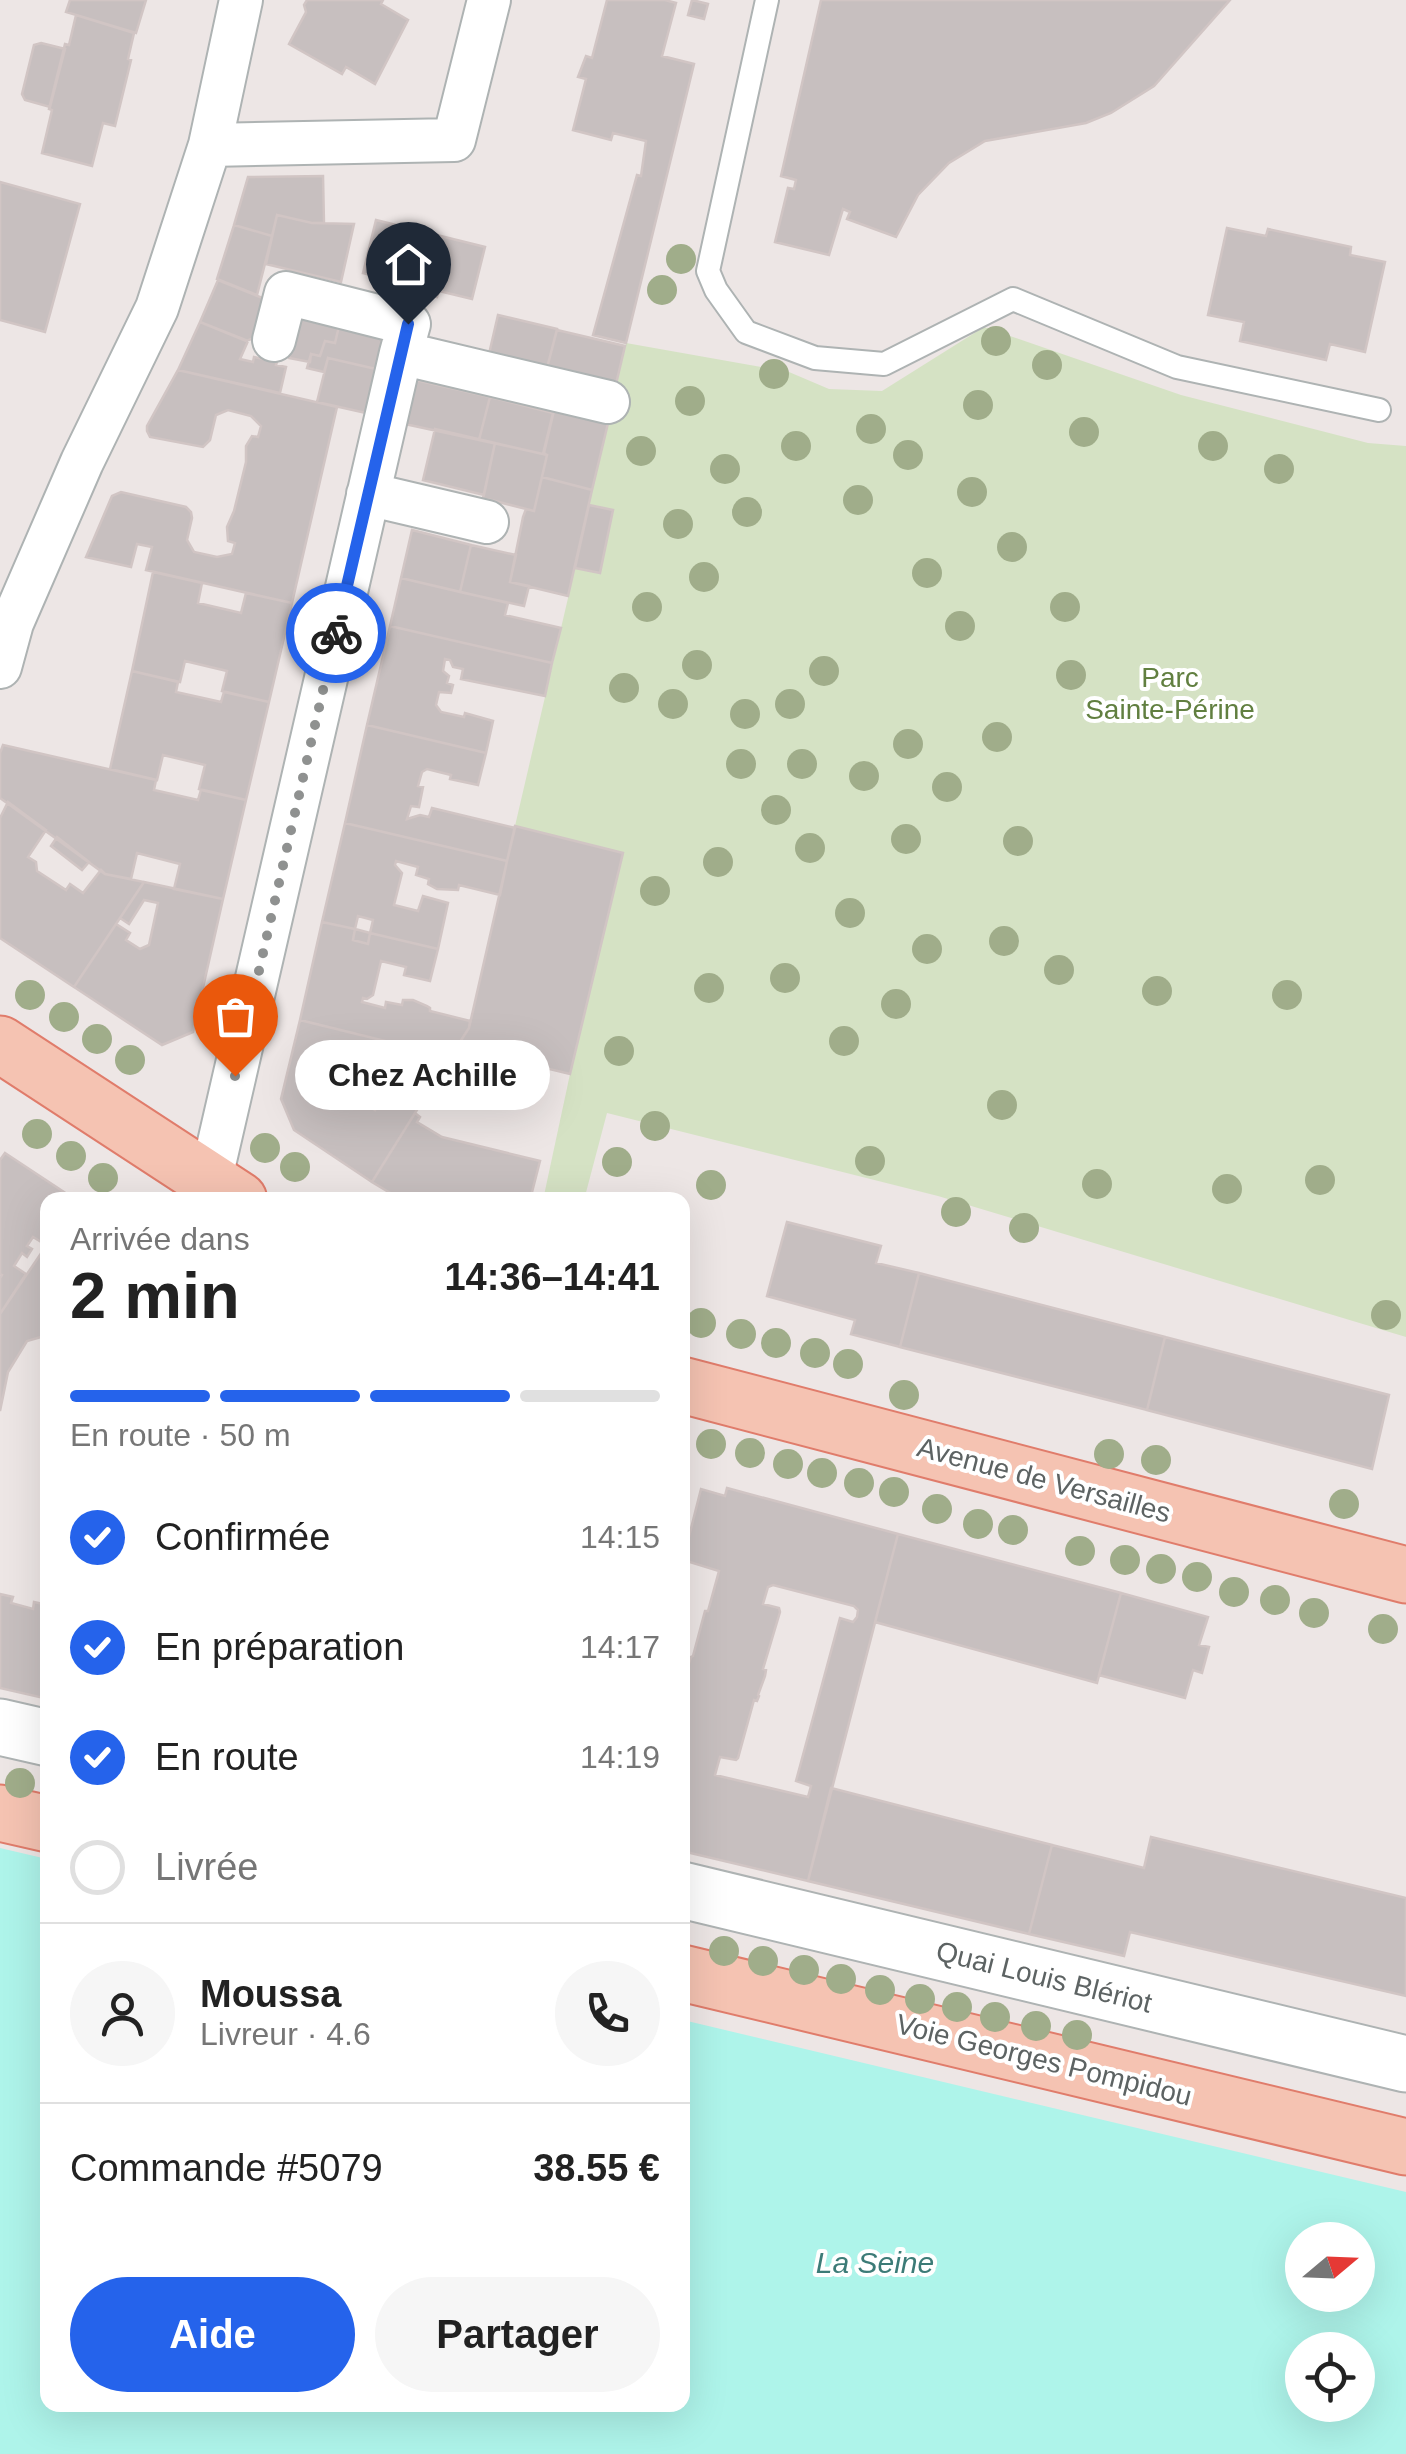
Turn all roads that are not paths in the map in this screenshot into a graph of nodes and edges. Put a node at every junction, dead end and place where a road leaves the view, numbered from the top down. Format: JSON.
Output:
{"nodes":[{"id":1,"x":241,"y":0,"type":"edge"},
{"id":2,"x":489,"y":0,"type":"edge"},
{"id":3,"x":767,"y":0,"type":"edge"},
{"id":4,"x":210,"y":145,"type":"junction"},
{"id":5,"x":274,"y":340,"type":"dead end"},
{"id":6,"x":402,"y":353,"type":"junction"},
{"id":7,"x":608,"y":402,"type":"dead end"},
{"id":8,"x":1378,"y":410,"type":"dead end"},
{"id":9,"x":368,"y":494,"type":"junction"},
{"id":10,"x":487,"y":522,"type":"dead end"},
{"id":11,"x":0,"y":667,"type":"edge"},
{"id":12,"x":0,"y":1044,"type":"edge"},
{"id":13,"x":225,"y":1191,"type":"edge"},
{"id":14,"x":690,"y":1386,"type":"edge"},
{"id":15,"x":1406,"y":1575,"type":"edge"},
{"id":16,"x":0,"y":1727,"type":"edge"},
{"id":17,"x":40,"y":1736,"type":"edge"},
{"id":18,"x":0,"y":1814,"type":"edge"},
{"id":19,"x":40,"y":1822,"type":"edge"},
{"id":20,"x":690,"y":1892,"type":"edge"},
{"id":21,"x":690,"y":1975,"type":"edge"},
{"id":22,"x":1406,"y":2064,"type":"edge"},
{"id":23,"x":1406,"y":2147,"type":"edge"}],
"edges":[{"from":1,"to":4,"type":"street"},
{"from":2,"to":4,"type":"street"},
{"from":3,"to":8,"type":"lane"},
{"from":4,"to":11,"type":"street"},
{"from":5,"to":6,"type":"street"},
{"from":6,"to":7,"type":"street"},
{"from":6,"to":9,"type":"street"},
{"from":9,"to":10,"type":"street"},
{"from":9,"to":13,"type":"street"},
{"from":12,"to":13,"type":"main road"},
{"from":14,"to":15,"type":"main road","name":"Avenue de Versailles"},
{"from":16,"to":17,"type":"street"},
{"from":18,"to":19,"type":"main road"},
{"from":20,"to":22,"type":"street","name":"Quai Louis Blériot"},
{"from":21,"to":23,"type":"main road","name":"Voie Georges Pompidou"}]}
